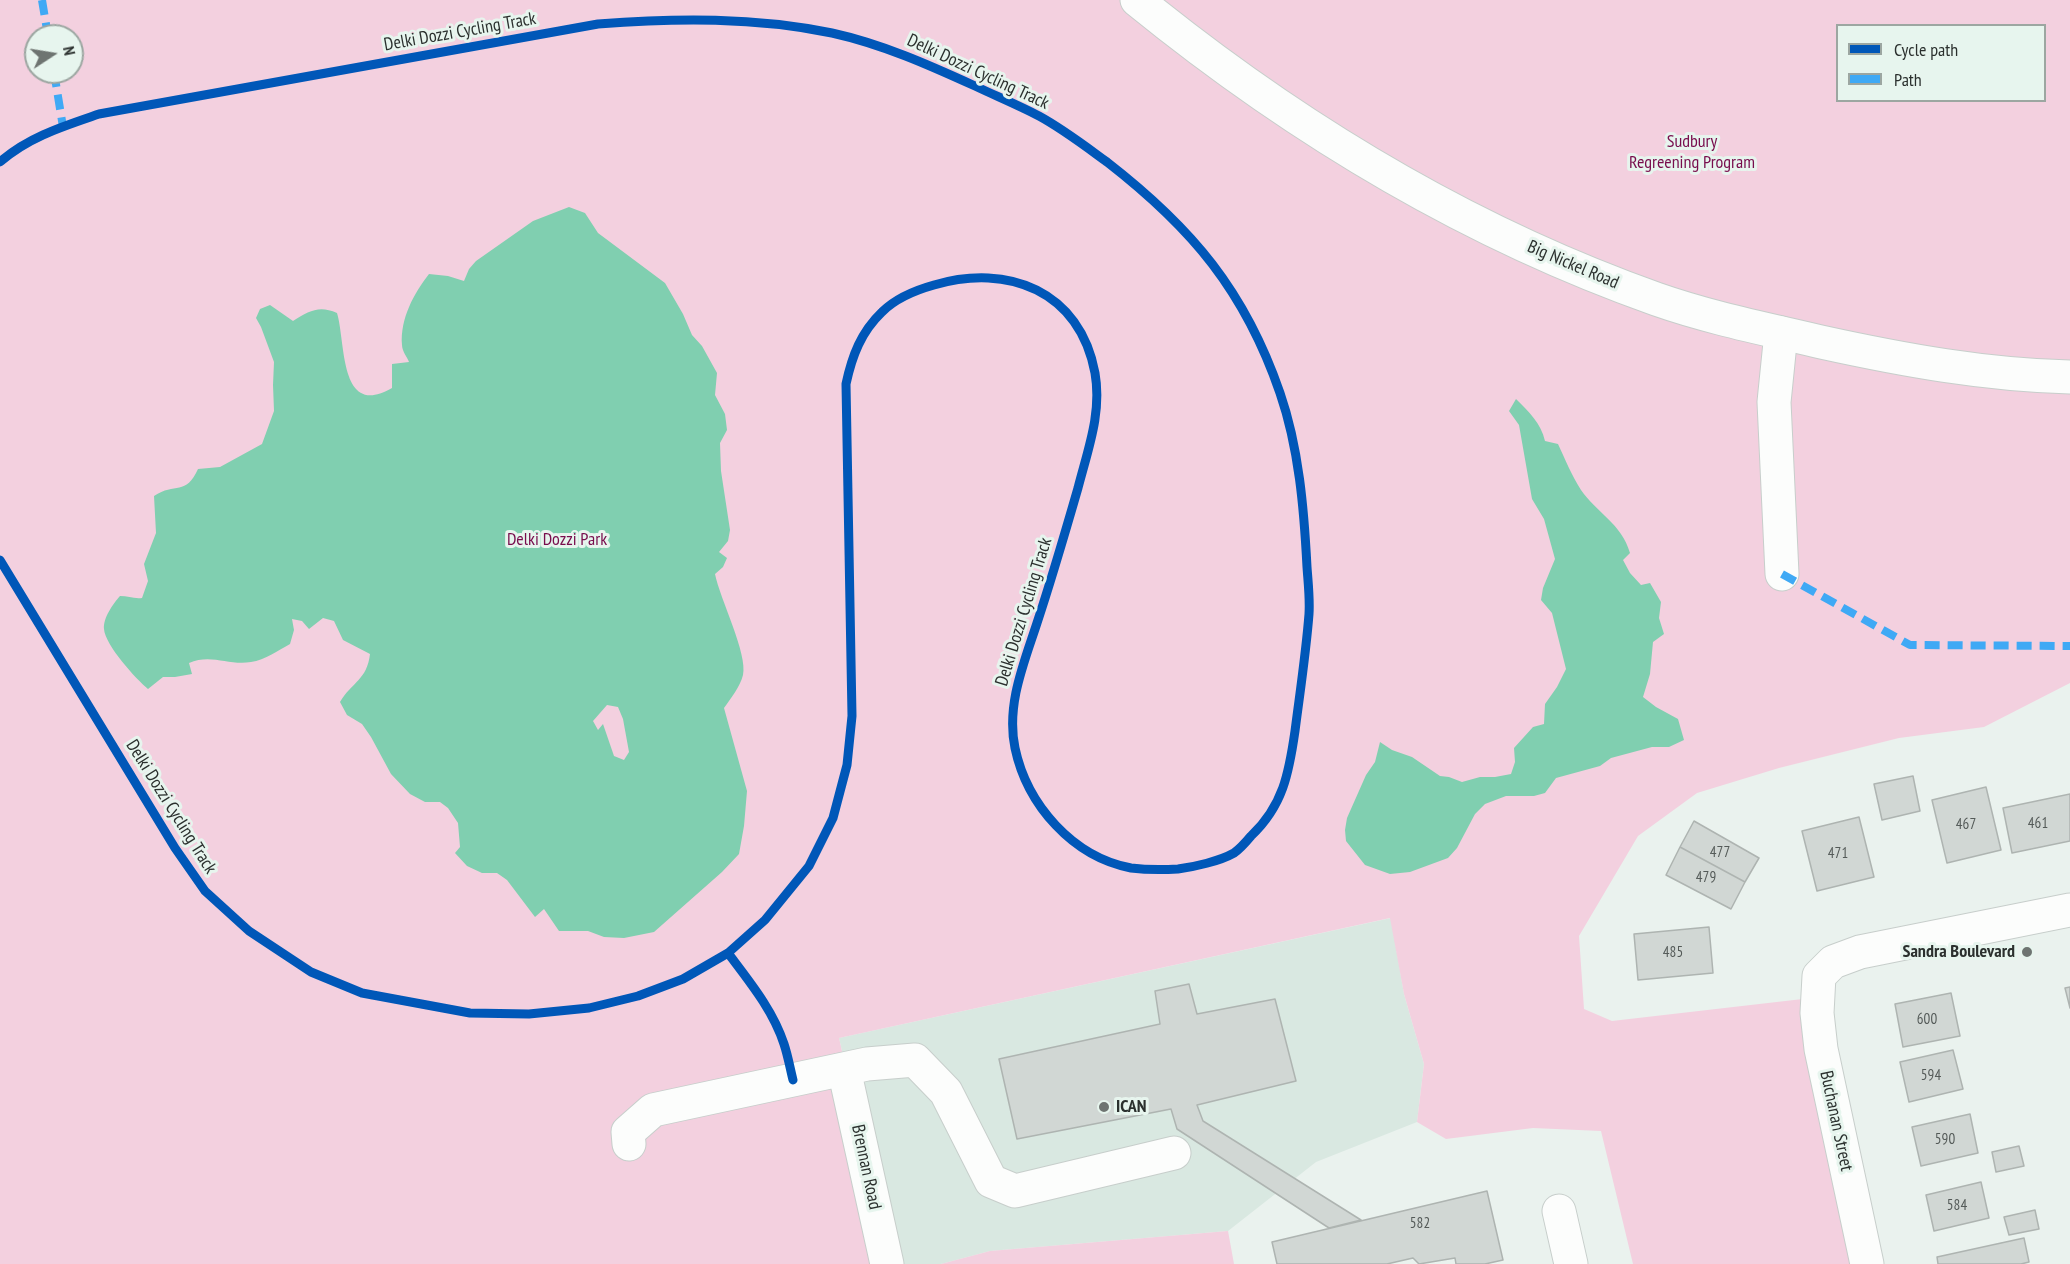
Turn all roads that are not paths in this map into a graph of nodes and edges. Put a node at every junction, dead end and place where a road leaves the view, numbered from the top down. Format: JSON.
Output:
{"nodes":[{"id":1,"x":1137,"y":0,"type":"edge"},
{"id":2,"x":1781,"y":333,"type":"junction"},
{"id":3,"x":2070,"y":377,"type":"edge"},
{"id":4,"x":1782,"y":574,"type":"dead end"},
{"id":5,"x":2070,"y":910,"type":"edge"},
{"id":6,"x":844,"y":1070,"type":"junction"},
{"id":7,"x":628,"y":1144,"type":"dead end"},
{"id":8,"x":1174,"y":1153,"type":"dead end"},
{"id":9,"x":1559,"y":1211,"type":"dead end"},
{"id":10,"x":887,"y":1264,"type":"edge"},
{"id":11,"x":1571,"y":1264,"type":"edge"},
{"id":12,"x":1867,"y":1264,"type":"edge"}],
"edges":[{"from":1,"to":2,"type":"main road","name":"Big Nickel Road"},
{"from":2,"to":3,"type":"main road","name":"Big Nickel Road"},
{"from":2,"to":4,"type":"main road"},
{"from":5,"to":12,"type":"main road","name":"Buchanan Street"},
{"from":6,"to":7,"type":"main road"},
{"from":6,"to":8,"type":"main road"},
{"from":6,"to":10,"type":"main road","name":"Brennan Road"},
{"from":9,"to":11,"type":"main road"}]}
